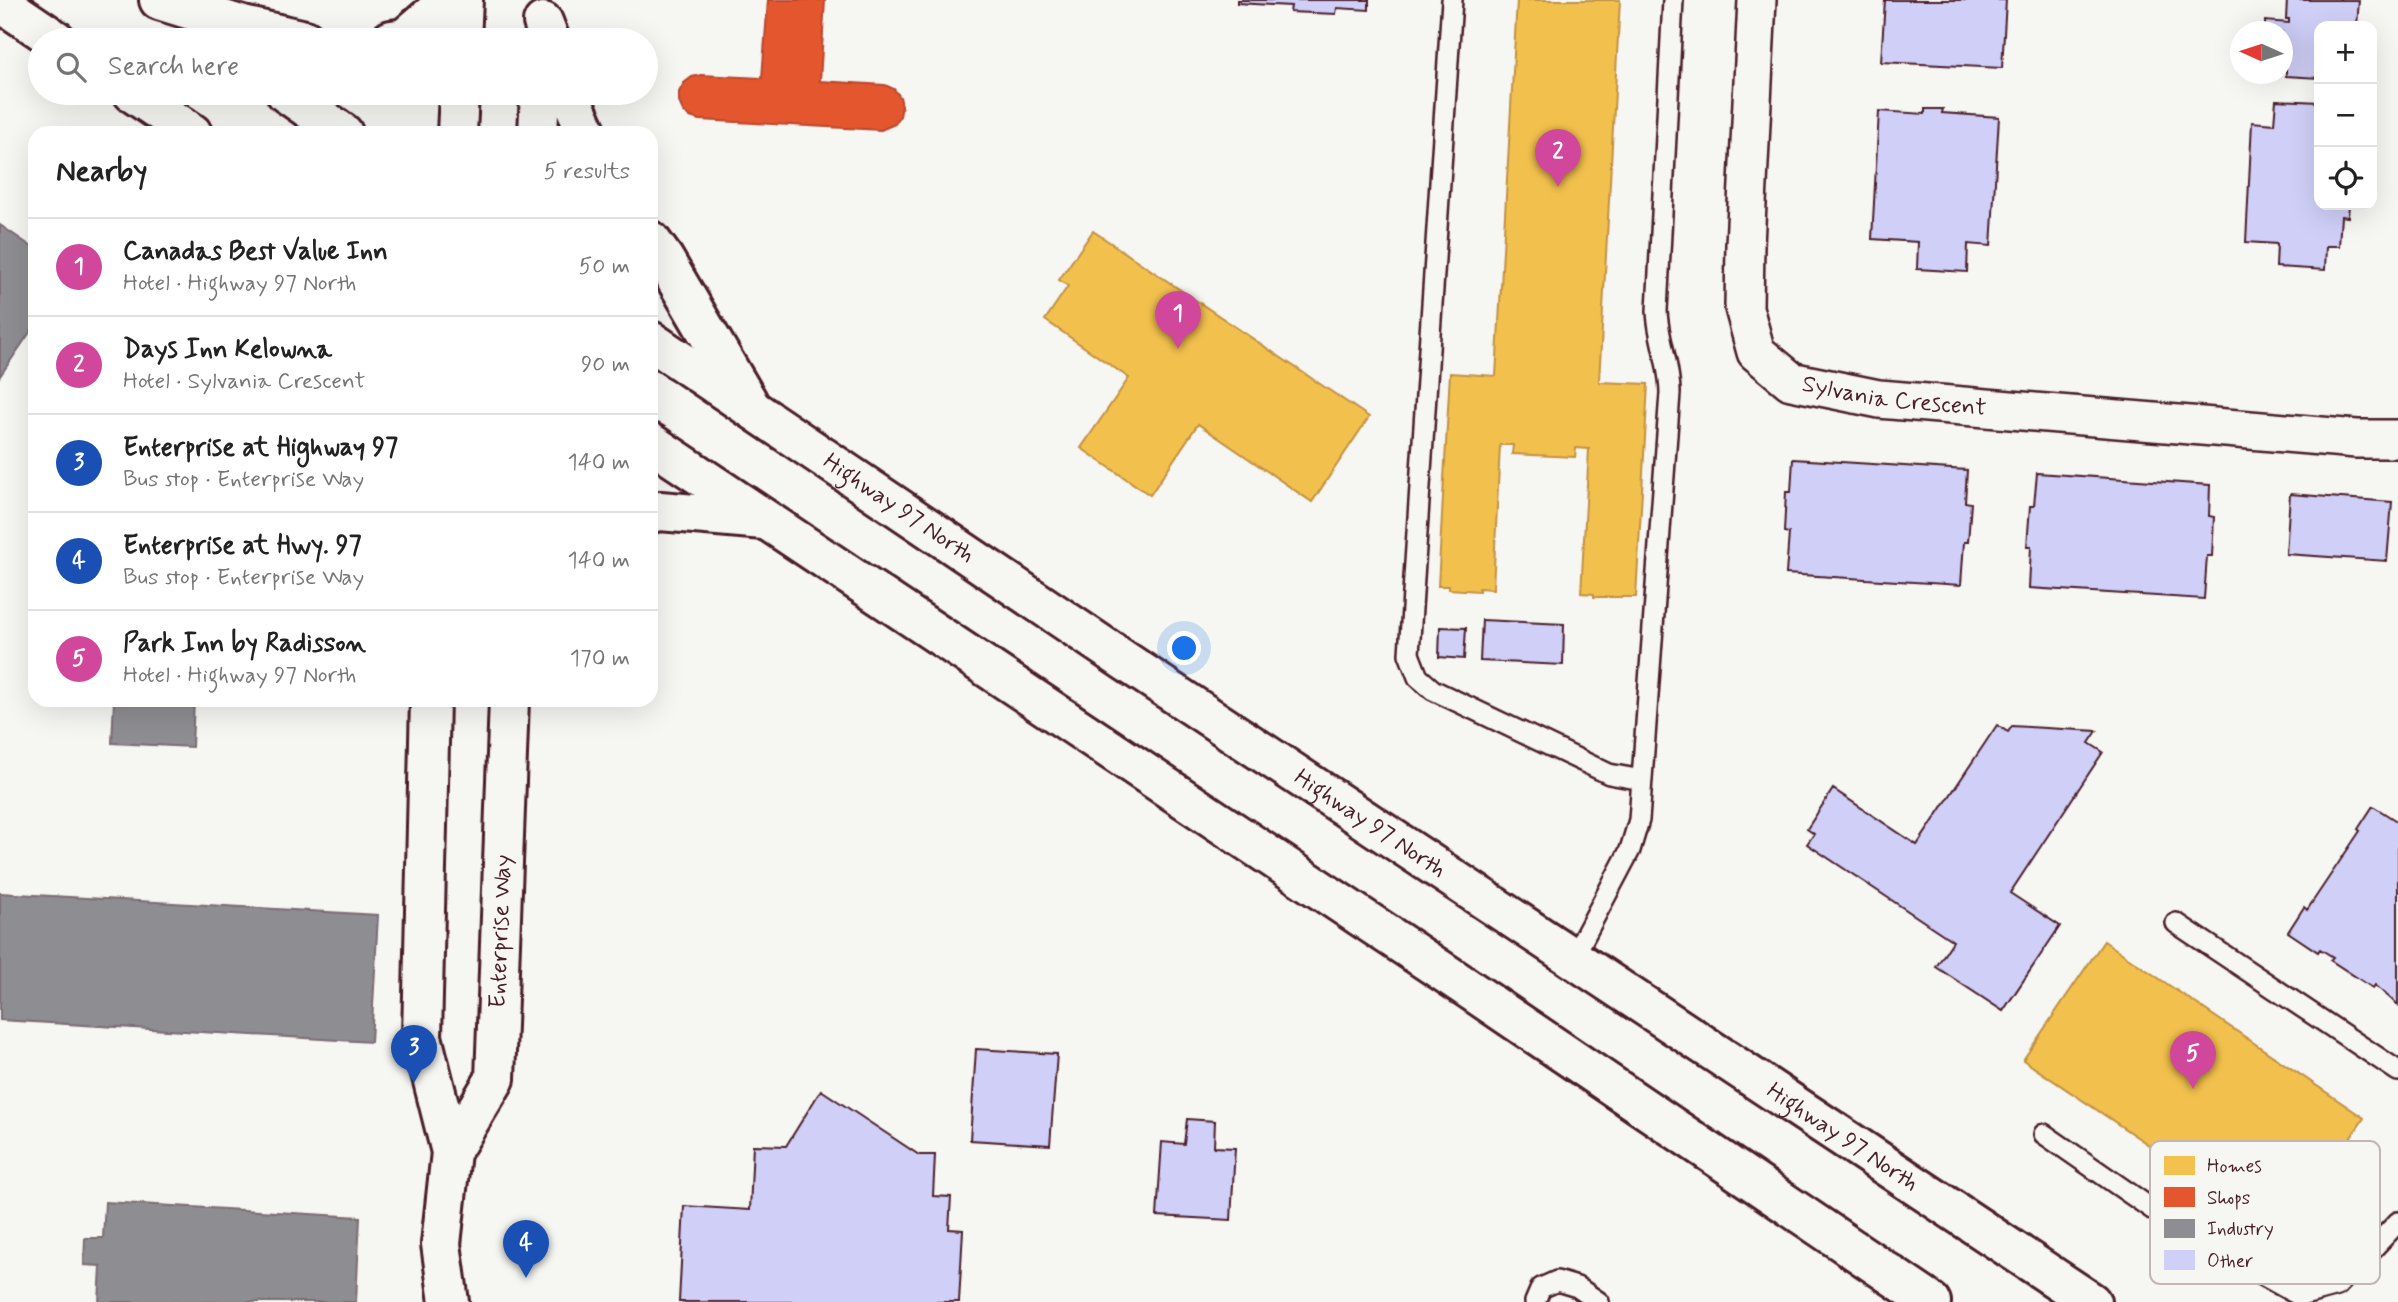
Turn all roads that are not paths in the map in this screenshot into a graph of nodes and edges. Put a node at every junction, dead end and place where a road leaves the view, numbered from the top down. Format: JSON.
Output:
{"nodes":[{"id":1,"x":157,"y":0,"type":"edge"},
{"id":2,"x":449,"y":0,"type":"edge"},
{"id":3,"x":463,"y":0,"type":"edge"},
{"id":4,"x":1452,"y":0,"type":"edge"},
{"id":5,"x":1673,"y":0,"type":"edge"},
{"id":6,"x":1757,"y":0,"type":"edge"},
{"id":7,"x":0,"y":2,"type":"edge"},
{"id":8,"x":38,"y":28,"type":"edge"},
{"id":9,"x":196,"y":28,"type":"edge"},
{"id":10,"x":252,"y":28,"type":"edge"},
{"id":11,"x":417,"y":28,"type":"edge"},
{"id":12,"x":462,"y":28,"type":"edge"},
{"id":13,"x":151,"y":105,"type":"edge"},
{"id":14,"x":303,"y":105,"type":"edge"},
{"id":15,"x":458,"y":105,"type":"edge"},
{"id":16,"x":539,"y":105,"type":"edge"},
{"id":17,"x":574,"y":105,"type":"edge"},
{"id":18,"x":182,"y":126,"type":"edge"},
{"id":19,"x":333,"y":126,"type":"edge"},
{"id":20,"x":457,"y":126,"type":"edge"},
{"id":21,"x":538,"y":126,"type":"edge"},
{"id":22,"x":584,"y":126,"type":"edge"},
{"id":23,"x":658,"y":251,"type":"edge"},
{"id":24,"x":658,"y":346,"type":"edge"},
{"id":25,"x":752,"y":410,"type":"junction"},
{"id":26,"x":2398,"y":439,"type":"edge"},
{"id":27,"x":658,"y":448,"type":"edge"},
{"id":28,"x":658,"y":511,"type":"edge"},
{"id":29,"x":768,"y":520,"type":"junction"},
{"id":30,"x":430,"y":707,"type":"edge"},
{"id":31,"x":509,"y":707,"type":"edge"},
{"id":32,"x":1642,"y":780,"type":"junction"},
{"id":33,"x":2176,"y":923,"type":"dead end"},
{"id":34,"x":1573,"y":958,"type":"junction"},
{"id":35,"x":2398,"y":1071,"type":"edge"},
{"id":36,"x":2043,"y":1134,"type":"dead end"},
{"id":37,"x":451,"y":1152,"type":"junction"},
{"id":38,"x":2150,"y":1208,"type":"edge"},
{"id":39,"x":2398,"y":1222,"type":"edge"},
{"id":40,"x":2380,"y":1241,"type":"edge"},
{"id":41,"x":2278,"y":1284,"type":"edge"},
{"id":42,"x":2339,"y":1284,"type":"edge"},
{"id":43,"x":449,"y":1302,"type":"edge"},
{"id":44,"x":1535,"y":1302,"type":"edge"},
{"id":45,"x":1599,"y":1302,"type":"edge"},
{"id":46,"x":1931,"y":1302,"type":"edge"},
{"id":47,"x":2091,"y":1302,"type":"edge"}],
"edges":[{"from":1,"to":9,"type":"main road"},
{"from":1,"to":10,"type":"main road"},
{"from":2,"to":11,"type":"main road"},
{"from":3,"to":12,"type":"main road"},
{"from":4,"to":32,"type":"lane"},
{"from":5,"to":32,"type":"lane"},
{"from":6,"to":26,"type":"street","name":"Sylvania Crescent"},
{"from":7,"to":8,"type":"main road"},
{"from":13,"to":18,"type":"main road"},
{"from":14,"to":19,"type":"main road"},
{"from":15,"to":20,"type":"main road"},
{"from":16,"to":21,"type":"main road"},
{"from":17,"to":22,"type":"main road"},
{"from":23,"to":25,"type":"main road"},
{"from":24,"to":25,"type":"main road","name":"Highway 97 North"},
{"from":25,"to":34,"type":"main road","name":"Highway 97 North"},
{"from":27,"to":29,"type":"main road"},
{"from":28,"to":29,"type":"main road"},
{"from":29,"to":46,"type":"main road"},
{"from":30,"to":37,"type":"main road","name":"Enterprise Way"},
{"from":31,"to":37,"type":"main road","name":"Enterprise Way"},
{"from":32,"to":34,"type":"lane"},
{"from":33,"to":35,"type":"lane"},
{"from":34,"to":47,"type":"main road","name":"Highway 97 North"},
{"from":36,"to":38,"type":"lane"},
{"from":37,"to":43,"type":"main road","name":"Enterprise Way"},
{"from":39,"to":40,"type":"lane"},
{"from":41,"to":42,"type":"lane"},
{"from":44,"to":45,"type":"lane"}]}
